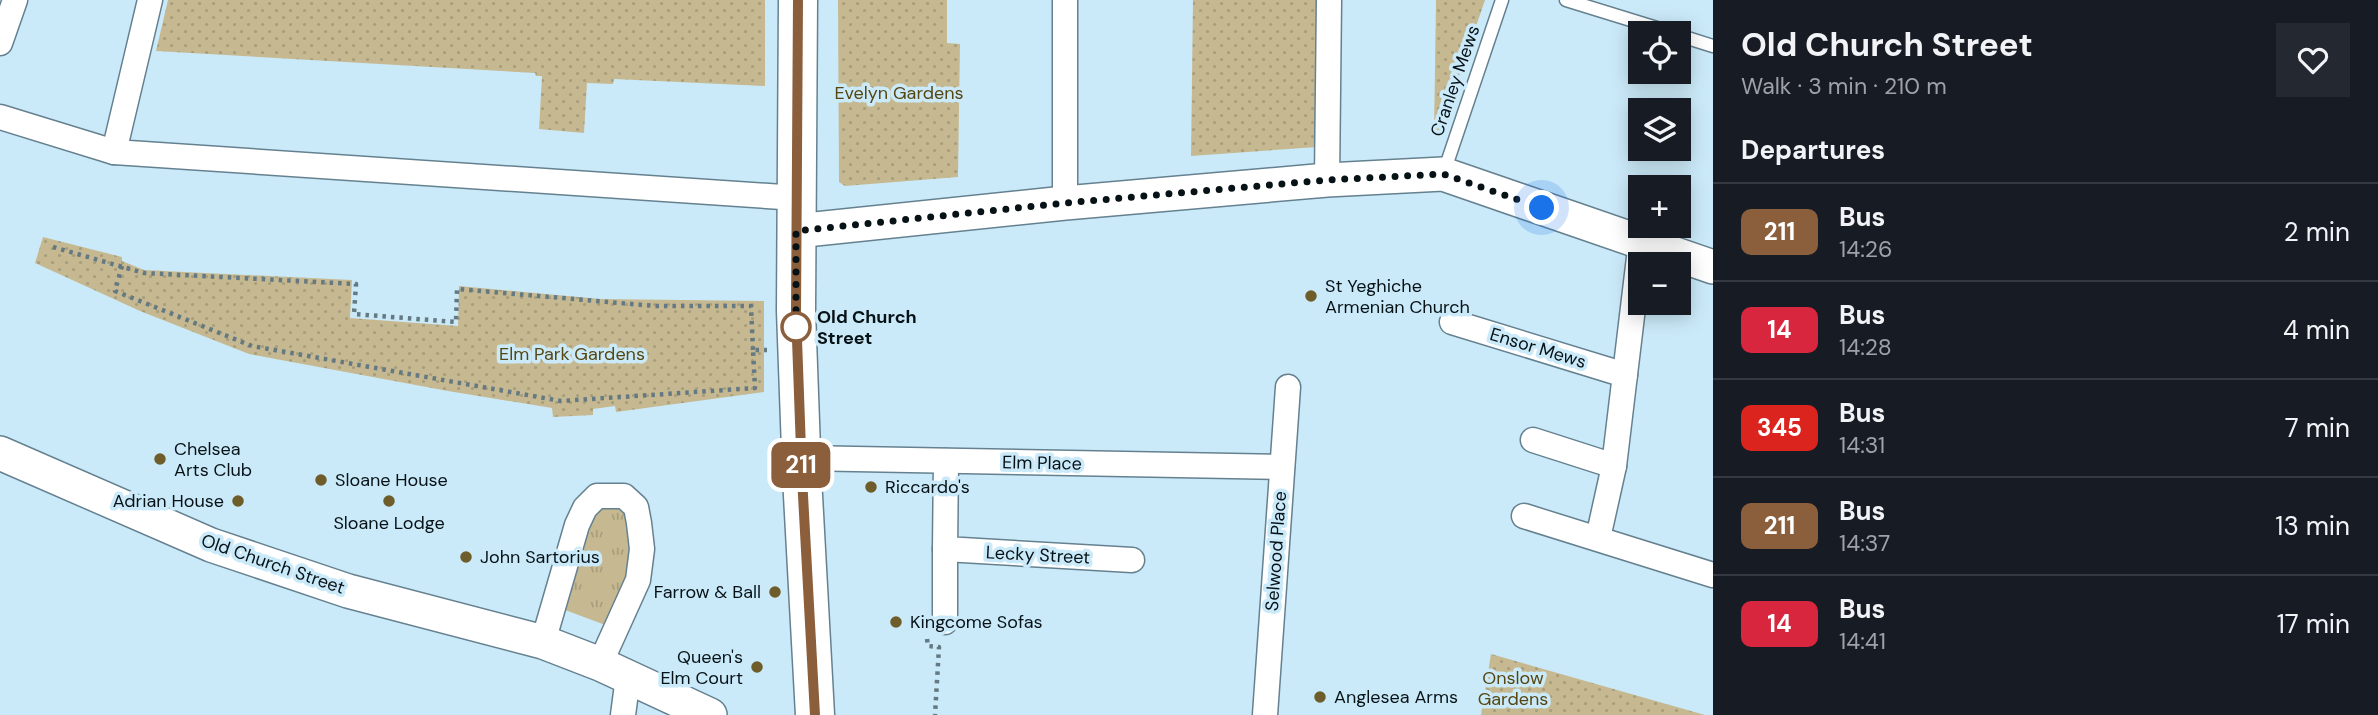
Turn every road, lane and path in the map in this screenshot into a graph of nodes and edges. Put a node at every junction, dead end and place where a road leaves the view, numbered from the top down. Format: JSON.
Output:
{"nodes":[{"id":1,"x":15,"y":0,"type":"edge"},
{"id":2,"x":150,"y":0,"type":"edge"},
{"id":3,"x":798,"y":0,"type":"edge"},
{"id":4,"x":1065,"y":0,"type":"edge"},
{"id":5,"x":1329,"y":0,"type":"edge"},
{"id":6,"x":1502,"y":0,"type":"edge"},
{"id":7,"x":1566,"y":0,"type":"edge"},
{"id":8,"x":1634,"y":21,"type":"edge"},
{"id":9,"x":1691,"y":39,"type":"edge"},
{"id":10,"x":0,"y":43,"type":"edge"},
{"id":11,"x":1713,"y":46,"type":"edge"},
{"id":12,"x":0,"y":117,"type":"edge"},
{"id":13,"x":114,"y":152,"type":"junction"},
{"id":14,"x":1443,"y":174,"type":"junction"},
{"id":15,"x":1327,"y":180,"type":"junction"},
{"id":16,"x":1065,"y":203,"type":"junction"},
{"id":17,"x":797,"y":214,"type":"junction"},
{"id":18,"x":1641,"y":241,"type":"junction"},
{"id":19,"x":52,"y":247,"type":"dead end"},
{"id":20,"x":122,"y":266,"type":"junction"},
{"id":21,"x":1713,"y":267,"type":"edge"},
{"id":22,"x":1452,"y":322,"type":"dead end"},
{"id":23,"x":753,"y":350,"type":"junction"},
{"id":24,"x":770,"y":350,"type":"dead end"},
{"id":25,"x":1625,"y":374,"type":"junction"},
{"id":26,"x":1288,"y":387,"type":"dead end"},
{"id":27,"x":1533,"y":440,"type":"dead end"},
{"id":28,"x":0,"y":453,"type":"edge"},
{"id":29,"x":801,"y":458,"type":"junction"},
{"id":30,"x":946,"y":461,"type":"junction"},
{"id":31,"x":1614,"y":466,"type":"junction"},
{"id":32,"x":1282,"y":467,"type":"junction"},
{"id":33,"x":1524,"y":516,"type":"dead end"},
{"id":34,"x":1598,"y":538,"type":"junction"},
{"id":35,"x":945,"y":550,"type":"junction"},
{"id":36,"x":1132,"y":560,"type":"dead end"},
{"id":37,"x":1713,"y":575,"type":"edge"},
{"id":38,"x":946,"y":622,"type":"dead end"},
{"id":39,"x":543,"y":642,"type":"junction"},
{"id":40,"x":928,"y":646,"type":"dead end"},
{"id":41,"x":614,"y":671,"type":"junction"},
{"id":42,"x":622,"y":715,"type":"edge"},
{"id":43,"x":710,"y":715,"type":"edge"},
{"id":44,"x":815,"y":715,"type":"edge"},
{"id":45,"x":935,"y":715,"type":"edge"},
{"id":46,"x":1265,"y":715,"type":"edge"}],
"edges":[{"from":1,"to":10,"type":"street"},
{"from":2,"to":13,"type":"street"},
{"from":3,"to":17,"type":"main road"},
{"from":4,"to":16,"type":"street"},
{"from":5,"to":15,"type":"street"},
{"from":6,"to":14,"type":"lane","name":"Cranley Mews"},
{"from":7,"to":8,"type":"lane"},
{"from":9,"to":11,"type":"lane"},
{"from":12,"to":13,"type":"street"},
{"from":13,"to":17,"type":"street"},
{"from":14,"to":15,"type":"street"},
{"from":14,"to":18,"type":"street"},
{"from":15,"to":16,"type":"street"},
{"from":16,"to":17,"type":"street"},
{"from":17,"to":29,"type":"main road"},
{"from":18,"to":21,"type":"street"},
{"from":18,"to":25,"type":"street"},
{"from":19,"to":20,"type":"path"},
{"from":20,"to":23,"type":"path"},
{"from":20,"to":23,"type":"path"},
{"from":22,"to":25,"type":"street","name":"Ensor Mews"},
{"from":23,"to":24,"type":"path"},
{"from":25,"to":31,"type":"street"},
{"from":26,"to":32,"type":"street","name":"Selwood Place"},
{"from":27,"to":31,"type":"street"},
{"from":28,"to":39,"type":"street","name":"Old Church Street"},
{"from":29,"to":30,"type":"street","name":"Elm Place"},
{"from":29,"to":44,"type":"main road"},
{"from":30,"to":32,"type":"street","name":"Elm Place"},
{"from":30,"to":35,"type":"street"},
{"from":31,"to":34,"type":"street"},
{"from":32,"to":46,"type":"street","name":"Selwood Place"},
{"from":33,"to":34,"type":"street"},
{"from":34,"to":37,"type":"street"},
{"from":35,"to":36,"type":"street","name":"Lecky Street"},
{"from":35,"to":38,"type":"street"},
{"from":39,"to":41,"type":"street","name":"Old Church Street"},
{"from":39,"to":41,"type":"street"},
{"from":40,"to":45,"type":"path"},
{"from":41,"to":42,"type":"street"},
{"from":41,"to":43,"type":"street","name":"Old Church Street"}]}
